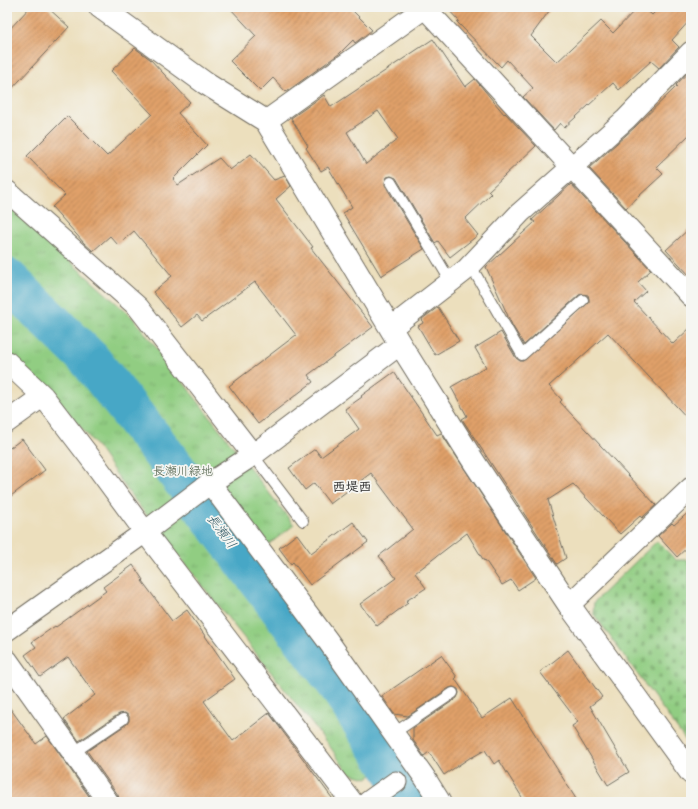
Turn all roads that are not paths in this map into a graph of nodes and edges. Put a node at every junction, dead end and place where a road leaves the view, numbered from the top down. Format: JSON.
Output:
{"nodes":[{"id":1,"x":100,"y":7,"type":"edge"},
{"id":2,"x":426,"y":7,"type":"edge"},
{"id":3,"x":691,"y":52,"type":"edge"},
{"id":4,"x":266,"y":121,"type":"junction"},
{"id":5,"x":571,"y":167,"type":"junction"},
{"id":6,"x":391,"y":182,"type":"dead end"},
{"id":7,"x":7,"y":191,"type":"edge"},
{"id":8,"x":471,"y":266,"type":"junction"},
{"id":9,"x":451,"y":282,"type":"junction"},
{"id":10,"x":687,"y":285,"type":"edge"},
{"id":11,"x":582,"y":300,"type":"dead end"},
{"id":12,"x":395,"y":336,"type":"junction"},
{"id":13,"x":7,"y":362,"type":"edge"},
{"id":14,"x":43,"y":396,"type":"junction"},
{"id":15,"x":7,"y":422,"type":"edge"},
{"id":16,"x":253,"y":455,"type":"junction"},
{"id":17,"x":207,"y":485,"type":"junction"},
{"id":18,"x":691,"y":488,"type":"edge"},
{"id":19,"x":303,"y":521,"type":"dead end"},
{"id":20,"x":145,"y":532,"type":"junction"},
{"id":21,"x":569,"y":605,"type":"junction"},
{"id":22,"x":7,"y":630,"type":"edge"},
{"id":23,"x":7,"y":660,"type":"edge"},
{"id":24,"x":453,"y":693,"type":"dead end"},
{"id":25,"x":123,"y":719,"type":"dead end"},
{"id":26,"x":394,"y":733,"type":"junction"},
{"id":27,"x":73,"y":753,"type":"junction"},
{"id":28,"x":691,"y":773,"type":"edge"},
{"id":29,"x":396,"y":782,"type":"dead end"},
{"id":30,"x":108,"y":802,"type":"edge"},
{"id":31,"x":352,"y":802,"type":"edge"},
{"id":32,"x":368,"y":802,"type":"edge"},
{"id":33,"x":440,"y":802,"type":"edge"}],
"edges":[{"from":1,"to":4,"type":"street"},
{"from":2,"to":4,"type":"street"},
{"from":2,"to":5,"type":"street"},
{"from":3,"to":5,"type":"street"},
{"from":4,"to":12,"type":"street"},
{"from":5,"to":8,"type":"street"},
{"from":5,"to":10,"type":"street"},
{"from":6,"to":9,"type":"lane"},
{"from":7,"to":16,"type":"street"},
{"from":8,"to":9,"type":"street"},
{"from":8,"to":11,"type":"lane"},
{"from":9,"to":12,"type":"street"},
{"from":12,"to":16,"type":"street"},
{"from":12,"to":21,"type":"street"},
{"from":13,"to":14,"type":"street"},
{"from":14,"to":15,"type":"street"},
{"from":14,"to":20,"type":"street"},
{"from":16,"to":17,"type":"street"},
{"from":16,"to":19,"type":"lane"},
{"from":17,"to":20,"type":"street"},
{"from":17,"to":26,"type":"street"},
{"from":18,"to":21,"type":"street"},
{"from":20,"to":22,"type":"street"},
{"from":20,"to":31,"type":"street"},
{"from":21,"to":28,"type":"street"},
{"from":23,"to":27,"type":"street"},
{"from":24,"to":26,"type":"lane"},
{"from":25,"to":27,"type":"lane"},
{"from":26,"to":33,"type":"street"},
{"from":27,"to":30,"type":"street"},
{"from":29,"to":32,"type":"street"}]}
